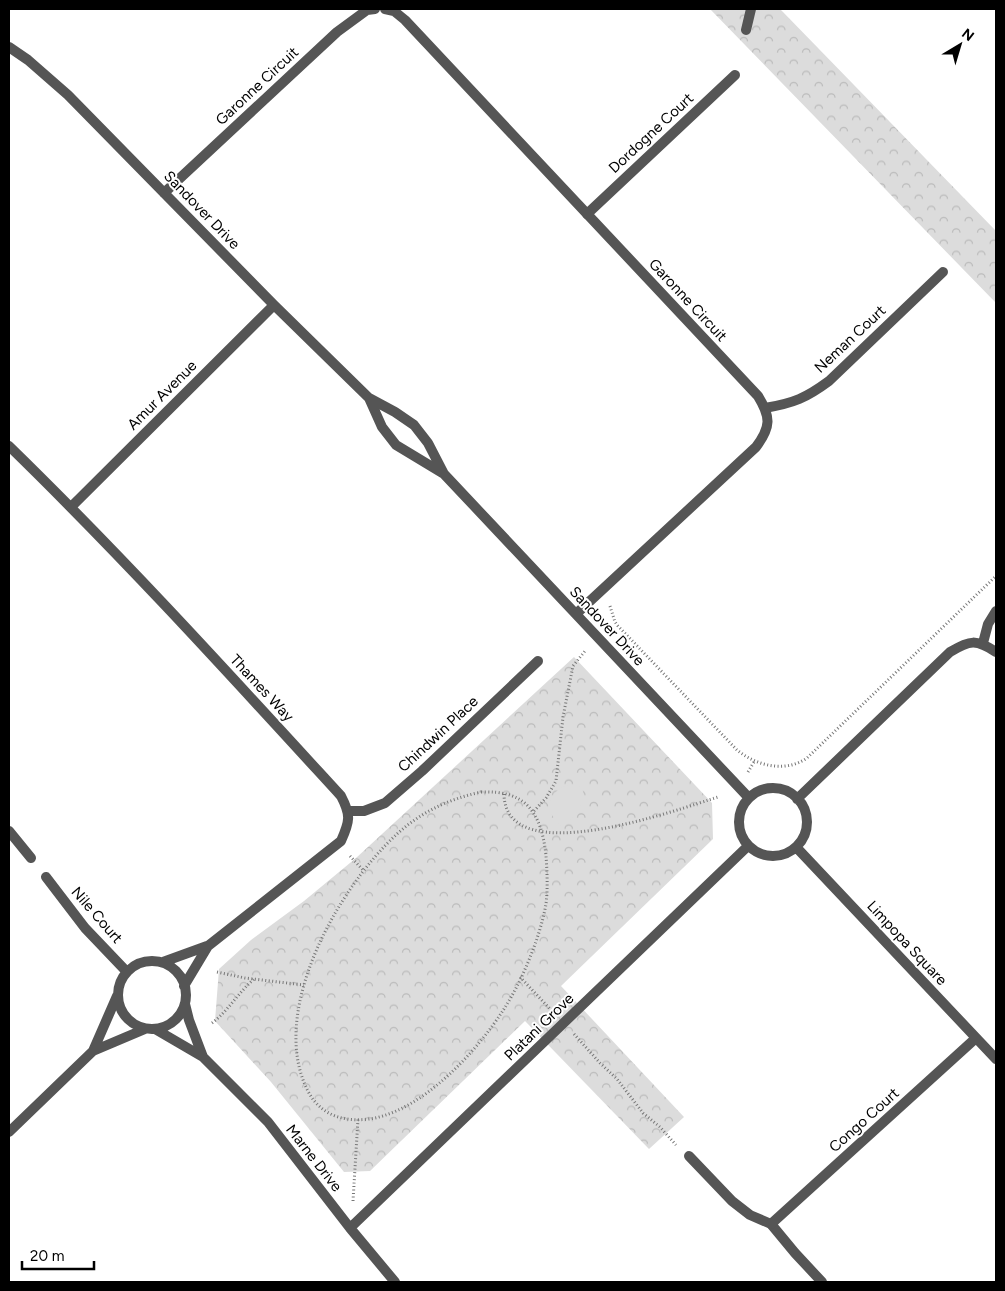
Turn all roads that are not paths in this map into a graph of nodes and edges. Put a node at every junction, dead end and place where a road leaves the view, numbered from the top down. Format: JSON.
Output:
{"nodes":[{"id":1,"x":375,"y":9,"type":"edge"},
{"id":2,"x":751,"y":9,"type":"edge"},
{"id":3,"x":392,"y":10,"type":"edge"},
{"id":4,"x":746,"y":30,"type":"dead end"},
{"id":5,"x":9,"y":47,"type":"edge"},
{"id":6,"x":735,"y":75,"type":"dead end"},
{"id":7,"x":164,"y":193,"type":"junction"},
{"id":8,"x":587,"y":214,"type":"junction"},
{"id":9,"x":943,"y":272,"type":"dead end"},
{"id":10,"x":274,"y":305,"type":"junction"},
{"id":11,"x":369,"y":398,"type":"junction"},
{"id":12,"x":766,"y":408,"type":"junction"},
{"id":13,"x":9,"y":446,"type":"edge"},
{"id":14,"x":444,"y":474,"type":"junction"},
{"id":15,"x":71,"y":507,"type":"junction"},
{"id":16,"x":996,"y":611,"type":"edge"},
{"id":17,"x":576,"y":614,"type":"junction"},
{"id":18,"x":983,"y":643,"type":"junction"},
{"id":19,"x":996,"y":652,"type":"edge"},
{"id":20,"x":538,"y":661,"type":"dead end"},
{"id":21,"x":749,"y":798,"type":"junction"},
{"id":22,"x":797,"y":799,"type":"junction"},
{"id":23,"x":349,"y":811,"type":"junction"},
{"id":24,"x":9,"y":831,"type":"edge"},
{"id":25,"x":748,"y":846,"type":"junction"},
{"id":26,"x":796,"y":847,"type":"junction"},
{"id":27,"x":31,"y":858,"type":"dead end"},
{"id":28,"x":46,"y":877,"type":"dead end"},
{"id":29,"x":208,"y":946,"type":"junction"},
{"id":30,"x":163,"y":962,"type":"junction"},
{"id":31,"x":126,"y":971,"type":"junction"},
{"id":32,"x":184,"y":986,"type":"junction"},
{"id":33,"x":117,"y":996,"type":"junction"},
{"id":34,"x":185,"y":1004,"type":"junction"},
{"id":35,"x":150,"y":1029,"type":"junction"},
{"id":36,"x":976,"y":1038,"type":"junction"},
{"id":37,"x":93,"y":1051,"type":"junction"},
{"id":38,"x":203,"y":1057,"type":"junction"},
{"id":39,"x":996,"y":1059,"type":"edge"},
{"id":40,"x":9,"y":1132,"type":"edge"},
{"id":41,"x":689,"y":1156,"type":"road end"},
{"id":42,"x":771,"y":1224,"type":"junction"},
{"id":43,"x":350,"y":1228,"type":"junction"},
{"id":44,"x":395,"y":1282,"type":"edge"},
{"id":45,"x":822,"y":1282,"type":"edge"}],
"edges":[{"from":1,"to":7,"type":"street","name":"Garonne Circuit"},
{"from":2,"to":4,"type":"street"},
{"from":3,"to":8,"type":"street","name":"Garonne Circuit"},
{"from":5,"to":7,"type":"street","name":"Sandover Drive"},
{"from":6,"to":8,"type":"street","name":"Dordogne Court"},
{"from":7,"to":10,"type":"street","name":"Sandover Drive"},
{"from":8,"to":12,"type":"street","name":"Garonne Circuit"},
{"from":9,"to":12,"type":"street","name":"Neman Court"},
{"from":10,"to":11,"type":"street","name":"Sandover Drive"},
{"from":10,"to":15,"type":"street","name":"Amur Avenue"},
{"from":11,"to":14,"type":"street","name":"Sandover Drive"},
{"from":11,"to":14,"type":"street","name":"Sandover Drive"},
{"from":12,"to":17,"type":"street"},
{"from":13,"to":15,"type":"street","name":"Thames Way"},
{"from":14,"to":17,"type":"street","name":"Sandover Drive"},
{"from":15,"to":23,"type":"street","name":"Thames Way"},
{"from":16,"to":18,"type":"street"},
{"from":17,"to":21,"type":"street","name":"Sandover Drive"},
{"from":18,"to":19,"type":"street"},
{"from":18,"to":22,"type":"street"},
{"from":20,"to":23,"type":"street","name":"Chindwin Place"},
{"from":21,"to":22,"type":"street"},
{"from":21,"to":25,"type":"street"},
{"from":22,"to":26,"type":"street"},
{"from":23,"to":29,"type":"street"},
{"from":24,"to":27,"type":"street"},
{"from":25,"to":26,"type":"street"},
{"from":25,"to":43,"type":"street","name":"Platani Grove"},
{"from":26,"to":36,"type":"street","name":"Limpopa Square"},
{"from":28,"to":31,"type":"street","name":"Nile Court"},
{"from":29,"to":30,"type":"street"},
{"from":29,"to":32,"type":"street"},
{"from":30,"to":31,"type":"street"},
{"from":30,"to":32,"type":"street"},
{"from":31,"to":33,"type":"street"},
{"from":32,"to":34,"type":"street"},
{"from":33,"to":35,"type":"street"},
{"from":33,"to":37,"type":"street"},
{"from":34,"to":35,"type":"street"},
{"from":34,"to":38,"type":"street","name":"Marne Drive"},
{"from":35,"to":37,"type":"street"},
{"from":35,"to":38,"type":"street","name":"Marne Drive"},
{"from":36,"to":39,"type":"street","name":"Limpopa Square"},
{"from":36,"to":42,"type":"street","name":"Congo Court"},
{"from":37,"to":40,"type":"street"},
{"from":38,"to":43,"type":"street","name":"Marne Drive"},
{"from":41,"to":42,"type":"street"},
{"from":42,"to":45,"type":"street"},
{"from":43,"to":44,"type":"street","name":"Marne Drive"}]}
